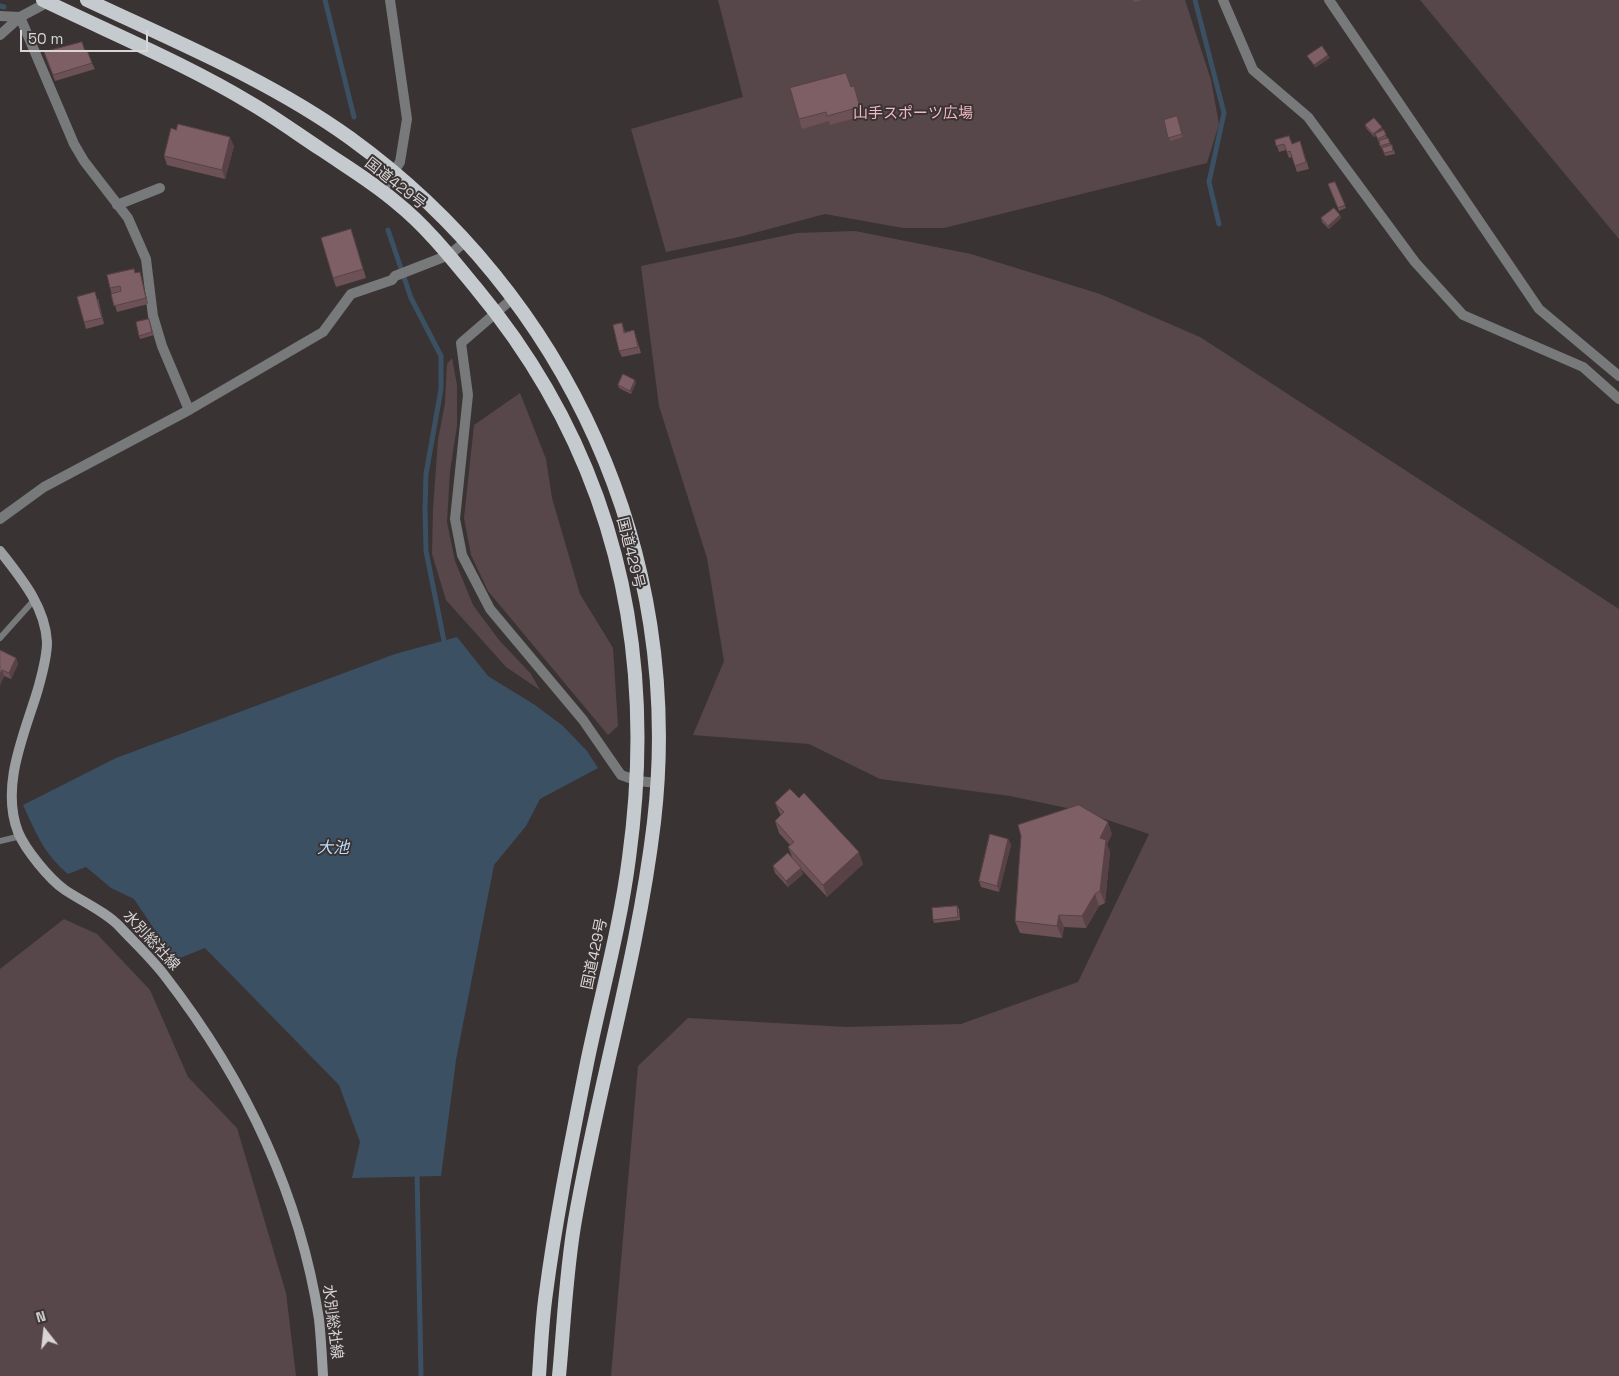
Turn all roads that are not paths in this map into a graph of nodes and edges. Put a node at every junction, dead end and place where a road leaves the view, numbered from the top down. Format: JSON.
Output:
{"nodes":[{"id":1,"x":87,"y":0,"type":"edge"},
{"id":2,"x":390,"y":0,"type":"edge"},
{"id":3,"x":1223,"y":0,"type":"edge"},
{"id":4,"x":1329,"y":0,"type":"edge"},
{"id":5,"x":48,"y":1,"type":"edge"},
{"id":6,"x":0,"y":16,"type":"edge"},
{"id":7,"x":20,"y":17,"type":"junction"},
{"id":8,"x":0,"y":35,"type":"edge"},
{"id":9,"x":395,"y":174,"type":"junction"},
{"id":10,"x":160,"y":188,"type":"dead end"},
{"id":11,"x":382,"y":191,"type":"junction"},
{"id":12,"x":117,"y":205,"type":"junction"},
{"id":13,"x":465,"y":242,"type":"junction"},
{"id":14,"x":449,"y":255,"type":"junction"},
{"id":15,"x":512,"y":298,"type":"junction"},
{"id":16,"x":496,"y":312,"type":"junction"},
{"id":17,"x":1619,"y":376,"type":"edge"},
{"id":18,"x":1619,"y":399,"type":"edge"},
{"id":19,"x":189,"y":410,"type":"junction"},
{"id":20,"x":0,"y":519,"type":"edge"},
{"id":21,"x":0,"y":551,"type":"edge"},
{"id":22,"x":34,"y":599,"type":"junction"},
{"id":23,"x":0,"y":638,"type":"edge"},
{"id":24,"x":638,"y":781,"type":"junction"},
{"id":25,"x":657,"y":783,"type":"junction"},
{"id":26,"x":21,"y":836,"type":"junction"},
{"id":27,"x":0,"y":840,"type":"edge"},
{"id":28,"x":323,"y":1376,"type":"edge"},
{"id":29,"x":539,"y":1376,"type":"edge"},
{"id":30,"x":559,"y":1376,"type":"edge"}],
"edges":[{"from":1,"to":9,"type":"highway","name":"国道429号"},
{"from":2,"to":9,"type":"street"},
{"from":3,"to":18,"type":"street"},
{"from":4,"to":17,"type":"street"},
{"from":5,"to":7,"type":"street"},
{"from":5,"to":11,"type":"highway","name":"国道429号"},
{"from":6,"to":7,"type":"street"},
{"from":7,"to":8,"type":"street"},
{"from":7,"to":12,"type":"street"},
{"from":9,"to":11,"type":"street"},
{"from":9,"to":13,"type":"highway","name":"国道429号"},
{"from":10,"to":12,"type":"street"},
{"from":11,"to":14,"type":"highway","name":"国道429号"},
{"from":12,"to":19,"type":"street"},
{"from":13,"to":14,"type":"street"},
{"from":13,"to":15,"type":"highway","name":"国道429号"},
{"from":14,"to":16,"type":"highway","name":"国道429号"},
{"from":14,"to":19,"type":"street"},
{"from":15,"to":16,"type":"street"},
{"from":15,"to":25,"type":"highway","name":"国道429号"},
{"from":16,"to":24,"type":"highway","name":"国道429号"},
{"from":16,"to":24,"type":"street"},
{"from":19,"to":20,"type":"street"},
{"from":21,"to":22,"type":"main road","name":"水別総社線"},
{"from":22,"to":23,"type":"lane"},
{"from":22,"to":26,"type":"main road","name":"水別総社線"},
{"from":24,"to":25,"type":"street"},
{"from":24,"to":29,"type":"highway","name":"国道429号"},
{"from":25,"to":30,"type":"highway","name":"国道429号"},
{"from":26,"to":27,"type":"lane"},
{"from":26,"to":28,"type":"main road","name":"水別総社線"}]}
